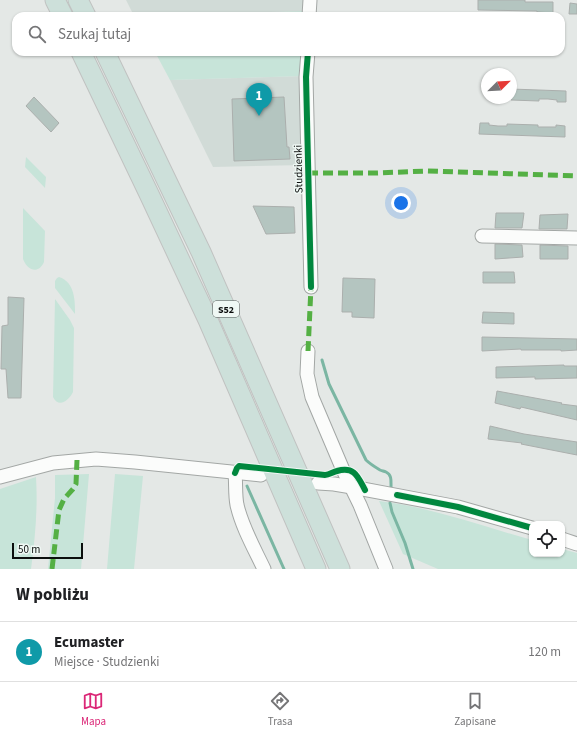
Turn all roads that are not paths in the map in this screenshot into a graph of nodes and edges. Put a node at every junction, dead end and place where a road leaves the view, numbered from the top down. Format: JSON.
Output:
{"nodes":[{"id":1,"x":55,"y":0,"type":"edge"},
{"id":2,"x":78,"y":0,"type":"edge"},
{"id":3,"x":310,"y":0,"type":"edge"},
{"id":4,"x":61,"y":12,"type":"edge"},
{"id":5,"x":84,"y":12,"type":"edge"},
{"id":6,"x":309,"y":12,"type":"edge"},
{"id":7,"x":83,"y":56,"type":"edge"},
{"id":8,"x":107,"y":56,"type":"edge"},
{"id":9,"x":308,"y":56,"type":"edge"},
{"id":10,"x":482,"y":236,"type":"dead end"},
{"id":11,"x":577,"y":238,"type":"edge"},
{"id":12,"x":310,"y":287,"type":"dead end"},
{"id":13,"x":308,"y":351,"type":"dead end"},
{"id":14,"x":235,"y":473,"type":"junction"},
{"id":15,"x":261,"y":475,"type":"dead end"},
{"id":16,"x":0,"y":477,"type":"edge"},
{"id":17,"x":318,"y":483,"type":"dead end"},
{"id":18,"x":352,"y":487,"type":"junction"},
{"id":19,"x":529,"y":527,"type":"edge"},
{"id":20,"x":565,"y":539,"type":"edge"},
{"id":21,"x":577,"y":544,"type":"edge"},
{"id":22,"x":264,"y":569,"type":"edge"},
{"id":23,"x":316,"y":569,"type":"edge"},
{"id":24,"x":340,"y":569,"type":"edge"},
{"id":25,"x":386,"y":569,"type":"edge"}],
"edges":[{"from":1,"to":4,"type":"highway"},
{"from":2,"to":5,"type":"highway"},
{"from":3,"to":6,"type":"street"},
{"from":7,"to":23,"type":"highway","number":"S52"},
{"from":8,"to":24,"type":"highway","number":"S52"},
{"from":9,"to":12,"type":"street","name":"Studzienki"},
{"from":10,"to":11,"type":"street"},
{"from":13,"to":18,"type":"street"},
{"from":14,"to":15,"type":"street"},
{"from":14,"to":16,"type":"street"},
{"from":14,"to":22,"type":"street"},
{"from":17,"to":18,"type":"street"},
{"from":18,"to":19,"type":"street"},
{"from":18,"to":25,"type":"street"},
{"from":20,"to":21,"type":"street"}]}
